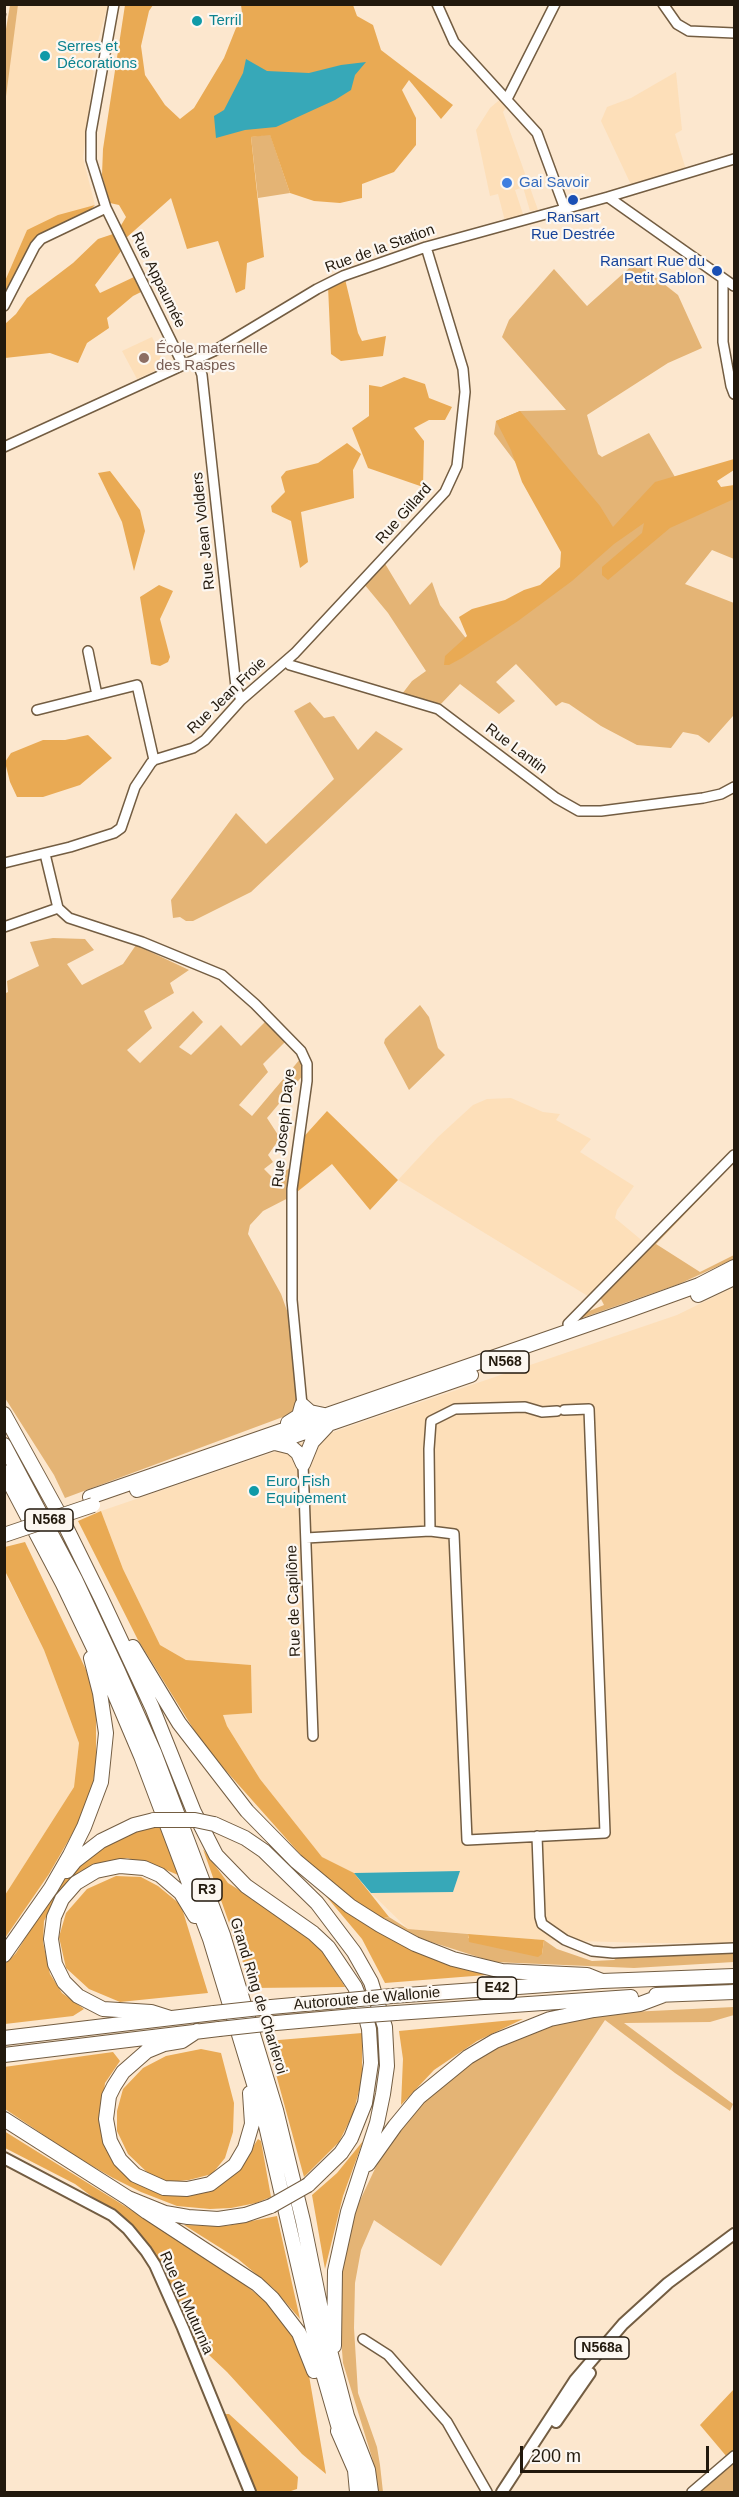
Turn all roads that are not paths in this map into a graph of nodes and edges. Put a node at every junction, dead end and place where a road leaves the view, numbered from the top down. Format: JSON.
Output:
{"nodes":[{"id":1,"x":114,"y":4,"type":"edge"},
{"id":2,"x":437,"y":4,"type":"edge"},
{"id":3,"x":555,"y":4,"type":"edge"},
{"id":4,"x":663,"y":4,"type":"edge"},
{"id":5,"x":735,"y":33,"type":"edge"},
{"id":6,"x":507,"y":99,"type":"junction"},
{"id":7,"x":735,"y":159,"type":"edge"},
{"id":8,"x":608,"y":197,"type":"junction"},
{"id":9,"x":106,"y":208,"type":"junction"},
{"id":10,"x":566,"y":209,"type":"junction"},
{"id":11,"x":426,"y":247,"type":"junction"},
{"id":12,"x":723,"y":279,"type":"junction"},
{"id":13,"x":735,"y":286,"type":"edge"},
{"id":14,"x":4,"y":306,"type":"edge"},
{"id":15,"x":196,"y":359,"type":"junction"},
{"id":16,"x":183,"y":365,"type":"junction"},
{"id":17,"x":735,"y":394,"type":"edge"},
{"id":18,"x":4,"y":447,"type":"edge"},
{"id":19,"x":88,"y":651,"type":"dead end"},
{"id":20,"x":286,"y":661,"type":"junction"},
{"id":21,"x":97,"y":695,"type":"junction"},
{"id":22,"x":241,"y":700,"type":"junction"},
{"id":23,"x":37,"y":710,"type":"dead end"},
{"id":24,"x":154,"y":760,"type":"junction"},
{"id":25,"x":735,"y":787,"type":"edge"},
{"id":26,"x":45,"y":854,"type":"junction"},
{"id":27,"x":4,"y":863,"type":"edge"},
{"id":28,"x":58,"y":908,"type":"junction"},
{"id":29,"x":4,"y":927,"type":"edge"},
{"id":30,"x":735,"y":1155,"type":"edge"},
{"id":31,"x":735,"y":1267,"type":"edge"},
{"id":32,"x":735,"y":1278,"type":"edge"},
{"id":33,"x":568,"y":1324,"type":"joint"},
{"id":34,"x":556,"y":1336,"type":"junction"},
{"id":35,"x":302,"y":1406,"type":"junction"},
{"id":36,"x":4,"y":1414,"type":"edge"},
{"id":37,"x":326,"y":1420,"type":"junction"},
{"id":38,"x":274,"y":1437,"type":"junction"},
{"id":39,"x":4,"y":1445,"type":"edge"},
{"id":40,"x":303,"y":1464,"type":"junction"},
{"id":41,"x":4,"y":1472,"type":"edge"},
{"id":42,"x":92,"y":1501,"type":"junction"},
{"id":43,"x":4,"y":1527,"type":"edge"},
{"id":44,"x":430,"y":1531,"type":"junction"},
{"id":45,"x":4,"y":1535,"type":"edge"},
{"id":46,"x":306,"y":1538,"type":"junction"},
{"id":47,"x":102,"y":1598,"type":"junction"},
{"id":48,"x":91,"y":1644,"type":"junction"},
{"id":49,"x":314,"y":1736,"type":"dead end"},
{"id":50,"x":537,"y":1836,"type":"junction"},
{"id":51,"x":51,"y":1887,"type":"junction"},
{"id":52,"x":210,"y":1939,"type":"junction"},
{"id":53,"x":735,"y":1948,"type":"edge"},
{"id":54,"x":4,"y":1955,"type":"edge"},
{"id":55,"x":735,"y":1976,"type":"edge"},
{"id":56,"x":602,"y":1981,"type":"junction"},
{"id":57,"x":735,"y":1992,"type":"edge"},
{"id":58,"x":664,"y":1995,"type":"junction"},
{"id":59,"x":170,"y":2018,"type":"junction"},
{"id":60,"x":197,"y":2031,"type":"junction"},
{"id":61,"x":4,"y":2038,"type":"edge"},
{"id":62,"x":4,"y":2055,"type":"edge"},
{"id":63,"x":251,"y":2074,"type":"junction"},
{"id":64,"x":4,"y":2119,"type":"edge"},
{"id":65,"x":4,"y":2158,"type":"edge"},
{"id":66,"x":358,"y":2178,"type":"junction"},
{"id":67,"x":128,"y":2198,"type":"junction"},
{"id":68,"x":735,"y":2234,"type":"edge"},
{"id":69,"x":735,"y":2243,"type":"edge"},
{"id":70,"x":363,"y":2339,"type":"dead end"},
{"id":71,"x":333,"y":2363,"type":"junction"},
{"id":72,"x":342,"y":2439,"type":"junction"},
{"id":73,"x":735,"y":2456,"type":"edge"},
{"id":74,"x":250,"y":2493,"type":"edge"},
{"id":75,"x":357,"y":2493,"type":"edge"},
{"id":76,"x":371,"y":2493,"type":"edge"},
{"id":77,"x":487,"y":2493,"type":"edge"},
{"id":78,"x":502,"y":2493,"type":"edge"},
{"id":79,"x":510,"y":2493,"type":"edge"},
{"id":80,"x":692,"y":2493,"type":"edge"}],
"edges":[{"from":1,"to":9,"type":"street","name":"Rue Appaumée"},
{"from":2,"to":6,"type":"street"},
{"from":3,"to":6,"type":"street"},
{"from":4,"to":5,"type":"street"},
{"from":6,"to":10,"type":"street"},
{"from":7,"to":8,"type":"street","name":"Rue de la Station"},
{"from":8,"to":10,"type":"street","name":"Rue de la Station"},
{"from":8,"to":12,"type":"street"},
{"from":9,"to":14,"type":"street"},
{"from":9,"to":16,"type":"street","name":"Rue Appaumée"},
{"from":10,"to":11,"type":"street","name":"Rue de la Station"},
{"from":11,"to":15,"type":"street","name":"Rue de la Station"},
{"from":11,"to":20,"type":"street","name":"Rue Gillard"},
{"from":12,"to":13,"type":"street"},
{"from":12,"to":17,"type":"street"},
{"from":15,"to":16,"type":"street","name":"Rue de la Station"},
{"from":15,"to":22,"type":"street","name":"Rue Jean Volders"},
{"from":16,"to":18,"type":"street","name":"Rue de la Station"},
{"from":19,"to":21,"type":"street"},
{"from":20,"to":22,"type":"street","name":"Rue Jean Froie"},
{"from":20,"to":25,"type":"street","name":"Rue Lantin"},
{"from":21,"to":23,"type":"street"},
{"from":21,"to":24,"type":"street"},
{"from":22,"to":24,"type":"street","name":"Rue Jean Froie"},
{"from":24,"to":26,"type":"street"},
{"from":26,"to":27,"type":"street"},
{"from":26,"to":28,"type":"street"},
{"from":28,"to":29,"type":"street"},
{"from":28,"to":35,"type":"street","name":"Rue Joseph Daye"},
{"from":30,"to":33,"type":"street"},
{"from":31,"to":34,"type":"highway","number":"N568"},
{"from":32,"to":37,"type":"highway","number":"N568"},
{"from":33,"to":34,"type":"highway"},
{"from":34,"to":37,"type":"highway","number":"N568"},
{"from":35,"to":37,"type":"highway"},
{"from":35,"to":38,"type":"highway"},
{"from":36,"to":47,"type":"highway"},
{"from":37,"to":38,"type":"highway","number":"N568"},
{"from":37,"to":40,"type":"highway"},
{"from":38,"to":40,"type":"highway"},
{"from":38,"to":42,"type":"highway","number":"N568"},
{"from":39,"to":71,"type":"highway","name":"Grand Ring de Charleroi","number":"R3"},
{"from":40,"to":46,"type":"street","name":"Rue de Capilône"},
{"from":41,"to":48,"type":"highway","name":"Grand Ring de Charleroi","number":"R3"},
{"from":42,"to":43,"type":"highway","number":"N568"},
{"from":42,"to":45,"type":"highway","number":"N568","bridge":true},
{"from":44,"to":46,"type":"street"},
{"from":44,"to":50,"type":"street"},
{"from":44,"to":50,"type":"street"},
{"from":46,"to":49,"type":"street","name":"Rue de Capilône"},
{"from":47,"to":56,"type":"highway"},
{"from":47,"to":67,"type":"highway","bridge":true},
{"from":48,"to":51,"type":"highway"},
{"from":48,"to":52,"type":"highway","name":"Grand Ring de Charleroi","number":"R3"},
{"from":50,"to":53,"type":"street"},
{"from":51,"to":54,"type":"highway"},
{"from":51,"to":66,"type":"highway","bridge":true},
{"from":52,"to":59,"type":"highway"},
{"from":52,"to":63,"type":"highway","name":"Grand Ring de Charleroi","number":"R3"},
{"from":55,"to":56,"type":"highway","name":"Autoroute de Wallonie","number":"E42"},
{"from":56,"to":59,"type":"highway","name":"Autoroute de Wallonie","number":"E42","bridge":true},
{"from":57,"to":58,"type":"highway","name":"Autoroute de Wallonie","number":"E42"},
{"from":58,"to":60,"type":"highway","name":"Autoroute de Wallonie","number":"E42","bridge":true},
{"from":58,"to":66,"type":"highway"},
{"from":59,"to":61,"type":"highway","name":"Autoroute de Wallonie","number":"E42"},
{"from":60,"to":62,"type":"highway","name":"Autoroute de Wallonie","number":"E42"},
{"from":60,"to":63,"type":"highway"},
{"from":63,"to":72,"type":"highway","name":"Grand Ring de Charleroi","number":"R3"},
{"from":64,"to":67,"type":"highway"},
{"from":65,"to":74,"type":"main road","name":"Rue du Muturnia"},
{"from":66,"to":71,"type":"highway"},
{"from":67,"to":72,"type":"highway"},
{"from":68,"to":78,"type":"main road","number":"N568a"},
{"from":69,"to":79,"type":"main road","number":"N568a"},
{"from":70,"to":77,"type":"street"},
{"from":71,"to":76,"type":"highway","name":"Grand Ring de Charleroi","number":"R3"},
{"from":72,"to":75,"type":"highway","number":"R3"},
{"from":73,"to":80,"type":"street"}]}
